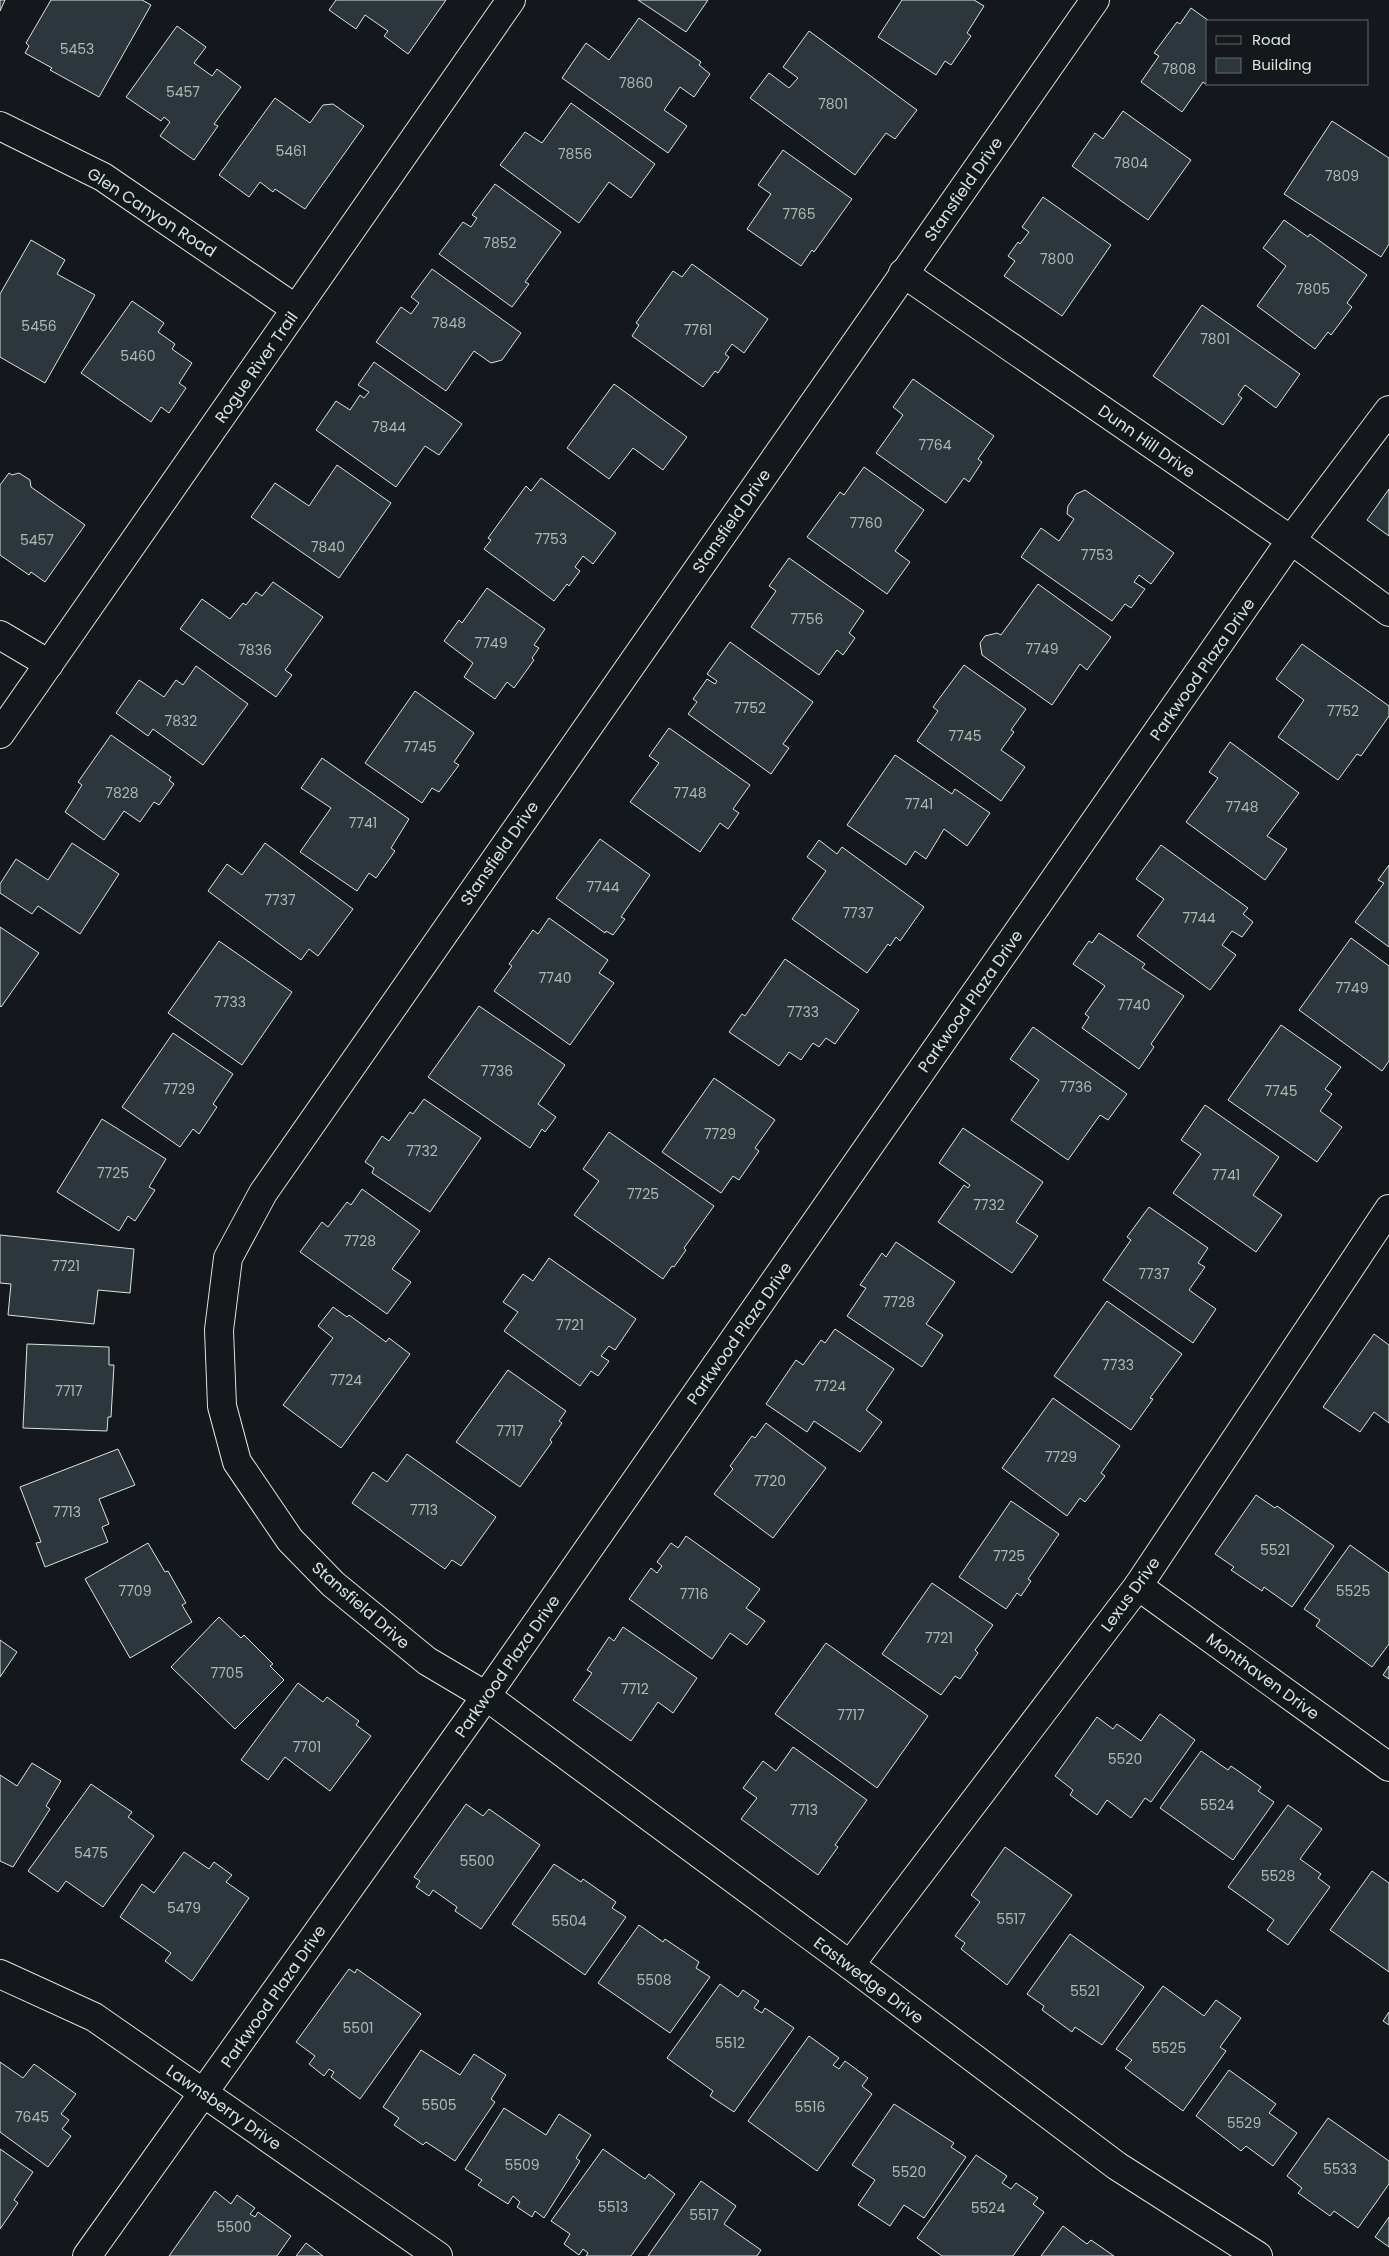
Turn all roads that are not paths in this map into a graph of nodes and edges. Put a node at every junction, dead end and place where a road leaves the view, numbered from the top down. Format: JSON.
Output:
{"nodes":[{"id":1,"x":511,"y":0,"type":"edge"},
{"id":2,"x":1095,"y":0,"type":"edge"},
{"id":3,"x":0,"y":126,"type":"edge"},
{"id":4,"x":904,"y":273,"type":"junction"},
{"id":5,"x":296,"y":309,"type":"junction"},
{"id":6,"x":1389,"y":410,"type":"edge"},
{"id":7,"x":1291,"y":540,"type":"junction"},
{"id":8,"x":1389,"y":612,"type":"edge"},
{"id":9,"x":0,"y":635,"type":"edge"},
{"id":10,"x":49,"y":664,"type":"junction"},
{"id":11,"x":0,"y":734,"type":"edge"},
{"id":12,"x":1389,"y":1208,"type":"edge"},
{"id":13,"x":1138,"y":1586,"type":"junction"},
{"id":14,"x":486,"y":1696,"type":"junction"},
{"id":15,"x":1389,"y":1767,"type":"edge"},
{"id":16,"x":850,"y":1965,"type":"junction"},
{"id":17,"x":0,"y":1974,"type":"edge"},
{"id":18,"x":203,"y":2093,"type":"junction"},
{"id":19,"x":87,"y":2256,"type":"edge"},
{"id":20,"x":438,"y":2256,"type":"edge"},
{"id":21,"x":1258,"y":2256,"type":"edge"}],
"edges":[{"from":1,"to":5,"type":"street","name":"Rogue River Trail"},
{"from":2,"to":4,"type":"street","name":"Stansfield Drive"},
{"from":3,"to":5,"type":"street","name":"Glen Canyon Road"},
{"from":4,"to":7,"type":"street","name":"Dunn Hill Drive"},
{"from":4,"to":14,"type":"street","name":"Stansfield Drive"},
{"from":5,"to":10,"type":"street","name":"Rogue River Trail"},
{"from":6,"to":7,"type":"street","name":"Parkwood Plaza Drive"},
{"from":7,"to":8,"type":"street","name":"Dunn Hill Drive"},
{"from":7,"to":14,"type":"street","name":"Parkwood Plaza Drive"},
{"from":9,"to":10,"type":"street"},
{"from":10,"to":11,"type":"street","name":"Rogue River Trail"},
{"from":12,"to":13,"type":"street","name":"Lexus Drive"},
{"from":13,"to":15,"type":"street","name":"Monthaven Drive"},
{"from":13,"to":16,"type":"street","name":"Lexus Drive"},
{"from":14,"to":16,"type":"street","name":"Eastwedge Drive"},
{"from":14,"to":18,"type":"street","name":"Parkwood Plaza Drive"},
{"from":16,"to":21,"type":"street","name":"Eastwedge Drive"},
{"from":17,"to":18,"type":"street","name":"Lawnsberry Drive"},
{"from":18,"to":19,"type":"street","name":"Parkwood Plaza Drive"},
{"from":18,"to":20,"type":"street","name":"Lawnsberry Drive"}]}
